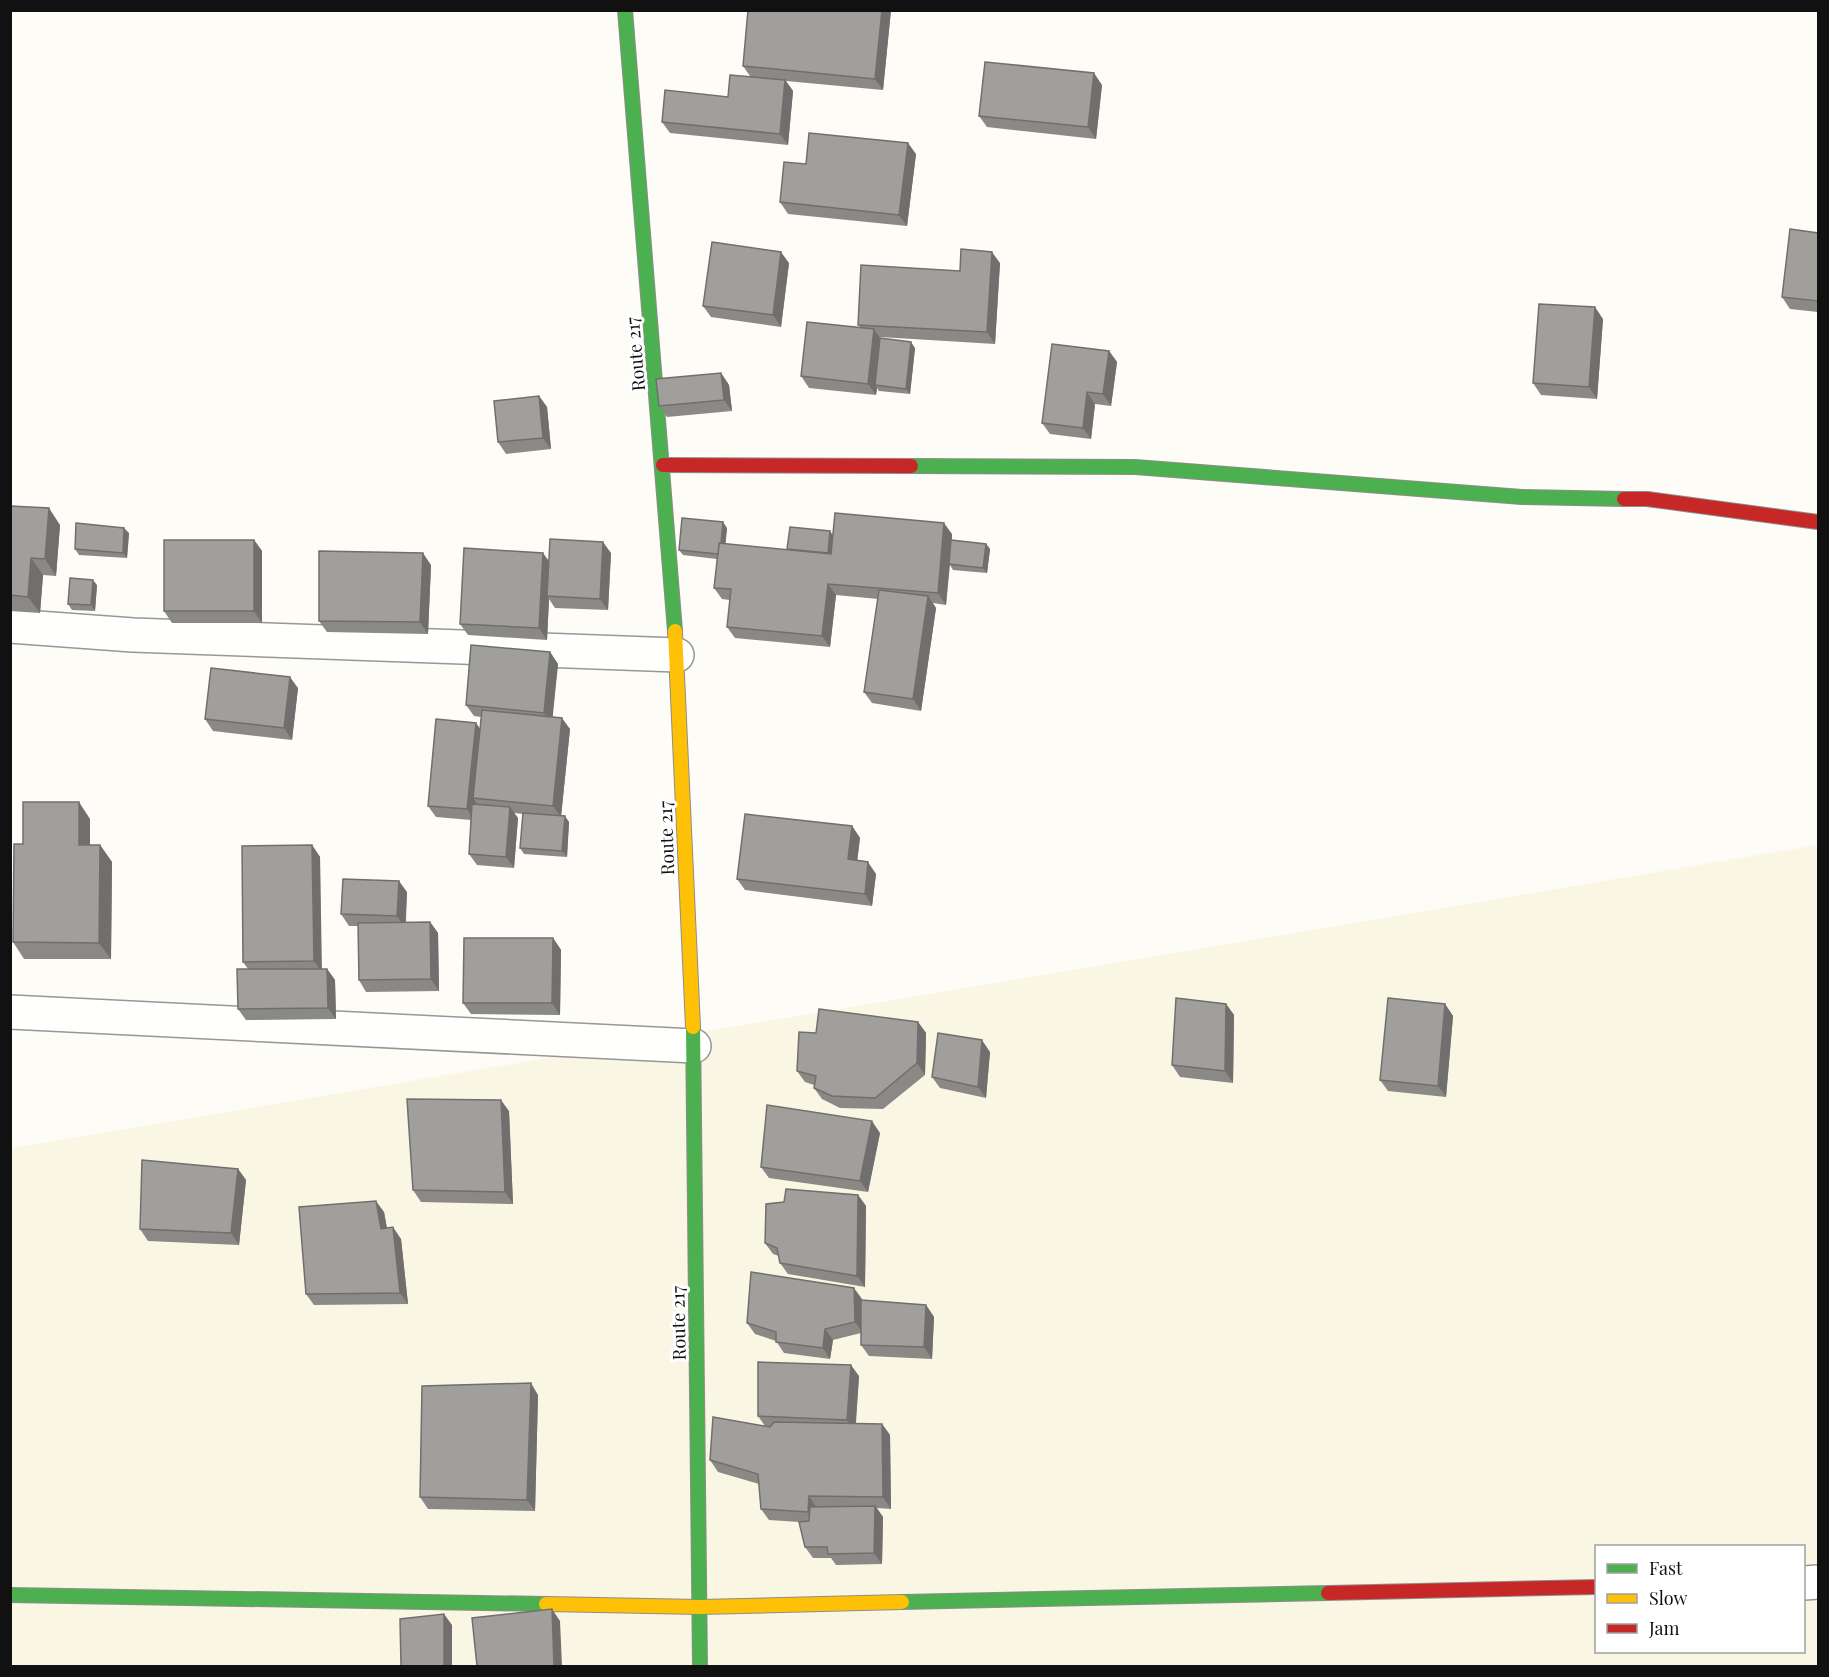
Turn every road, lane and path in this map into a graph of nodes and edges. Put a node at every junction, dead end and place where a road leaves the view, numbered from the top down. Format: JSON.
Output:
{"nodes":[{"id":1,"x":625,"y":10,"type":"edge"},
{"id":2,"x":663,"y":465,"type":"junction"},
{"id":3,"x":1818,"y":522,"type":"edge"},
{"id":4,"x":10,"y":626,"type":"edge"},
{"id":5,"x":677,"y":655,"type":"junction"},
{"id":6,"x":10,"y":1012,"type":"edge"},
{"id":7,"x":694,"y":1046,"type":"junction"},
{"id":8,"x":1595,"y":1587,"type":"edge"},
{"id":9,"x":10,"y":1595,"type":"edge"},
{"id":10,"x":700,"y":1607,"type":"junction"},
{"id":11,"x":700,"y":1666,"type":"edge"}],
"edges":[{"from":1,"to":2,"type":"street","name":"Route 217"},
{"from":2,"to":3,"type":"street"},
{"from":2,"to":5,"type":"street","name":"Route 217"},
{"from":4,"to":5,"type":"street"},
{"from":5,"to":7,"type":"street","name":"Route 217"},
{"from":6,"to":7,"type":"street"},
{"from":7,"to":10,"type":"street","name":"Route 217"},
{"from":8,"to":10,"type":"street"},
{"from":9,"to":10,"type":"street"},
{"from":10,"to":11,"type":"street","name":"Route 217"}]}
